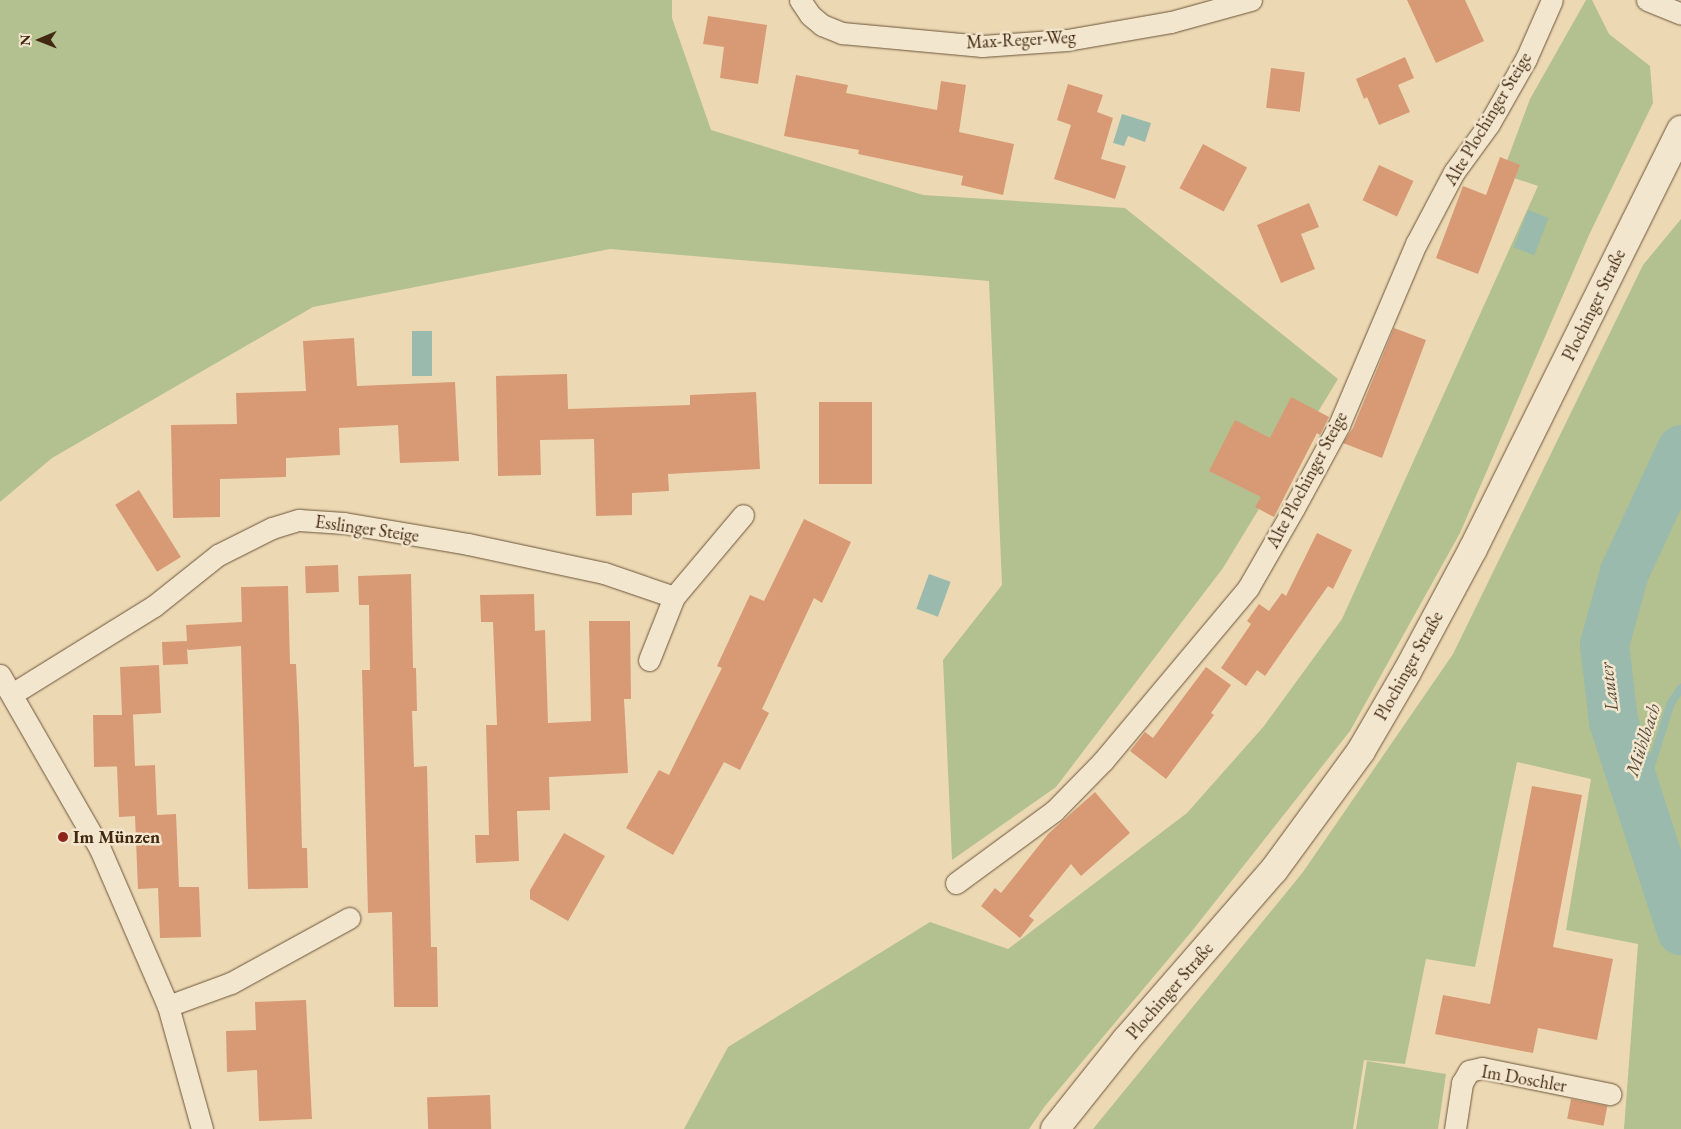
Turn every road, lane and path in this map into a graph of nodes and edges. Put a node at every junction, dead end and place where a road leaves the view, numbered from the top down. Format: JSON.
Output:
{"nodes":[{"id":1,"x":800,"y":0,"type":"edge"},
{"id":2,"x":1251,"y":0,"type":"edge"},
{"id":3,"x":1552,"y":0,"type":"edge"},
{"id":4,"x":1647,"y":0,"type":"edge"},
{"id":5,"x":1681,"y":14,"type":"edge"},
{"id":6,"x":1679,"y":138,"type":"edge"},
{"id":7,"x":743,"y":514,"type":"dead end"},
{"id":8,"x":674,"y":597,"type":"junction"},
{"id":9,"x":649,"y":660,"type":"dead end"},
{"id":10,"x":0,"y":675,"type":"edge"},
{"id":11,"x":12,"y":694,"type":"junction"},
{"id":12,"x":956,"y":883,"type":"dead end"},
{"id":13,"x":349,"y":918,"type":"dead end"},
{"id":14,"x":168,"y":1006,"type":"junction"},
{"id":15,"x":1610,"y":1094,"type":"dead end"},
{"id":16,"x":202,"y":1129,"type":"edge"},
{"id":17,"x":1055,"y":1129,"type":"edge"},
{"id":18,"x":1455,"y":1129,"type":"edge"}],
"edges":[{"from":1,"to":2,"type":"street","name":"Max-Reger-Weg"},
{"from":3,"to":12,"type":"street","name":"Alte Plochinger Steige"},
{"from":4,"to":5,"type":"street"},
{"from":6,"to":17,"type":"main road","name":"Plochinger Straße"},
{"from":7,"to":8,"type":"street"},
{"from":8,"to":9,"type":"street"},
{"from":8,"to":11,"type":"street","name":"Esslinger Steige"},
{"from":10,"to":11,"type":"street"},
{"from":11,"to":14,"type":"street"},
{"from":13,"to":14,"type":"street"},
{"from":14,"to":16,"type":"street"},
{"from":15,"to":18,"type":"street","name":"Im Doschler"}]}
